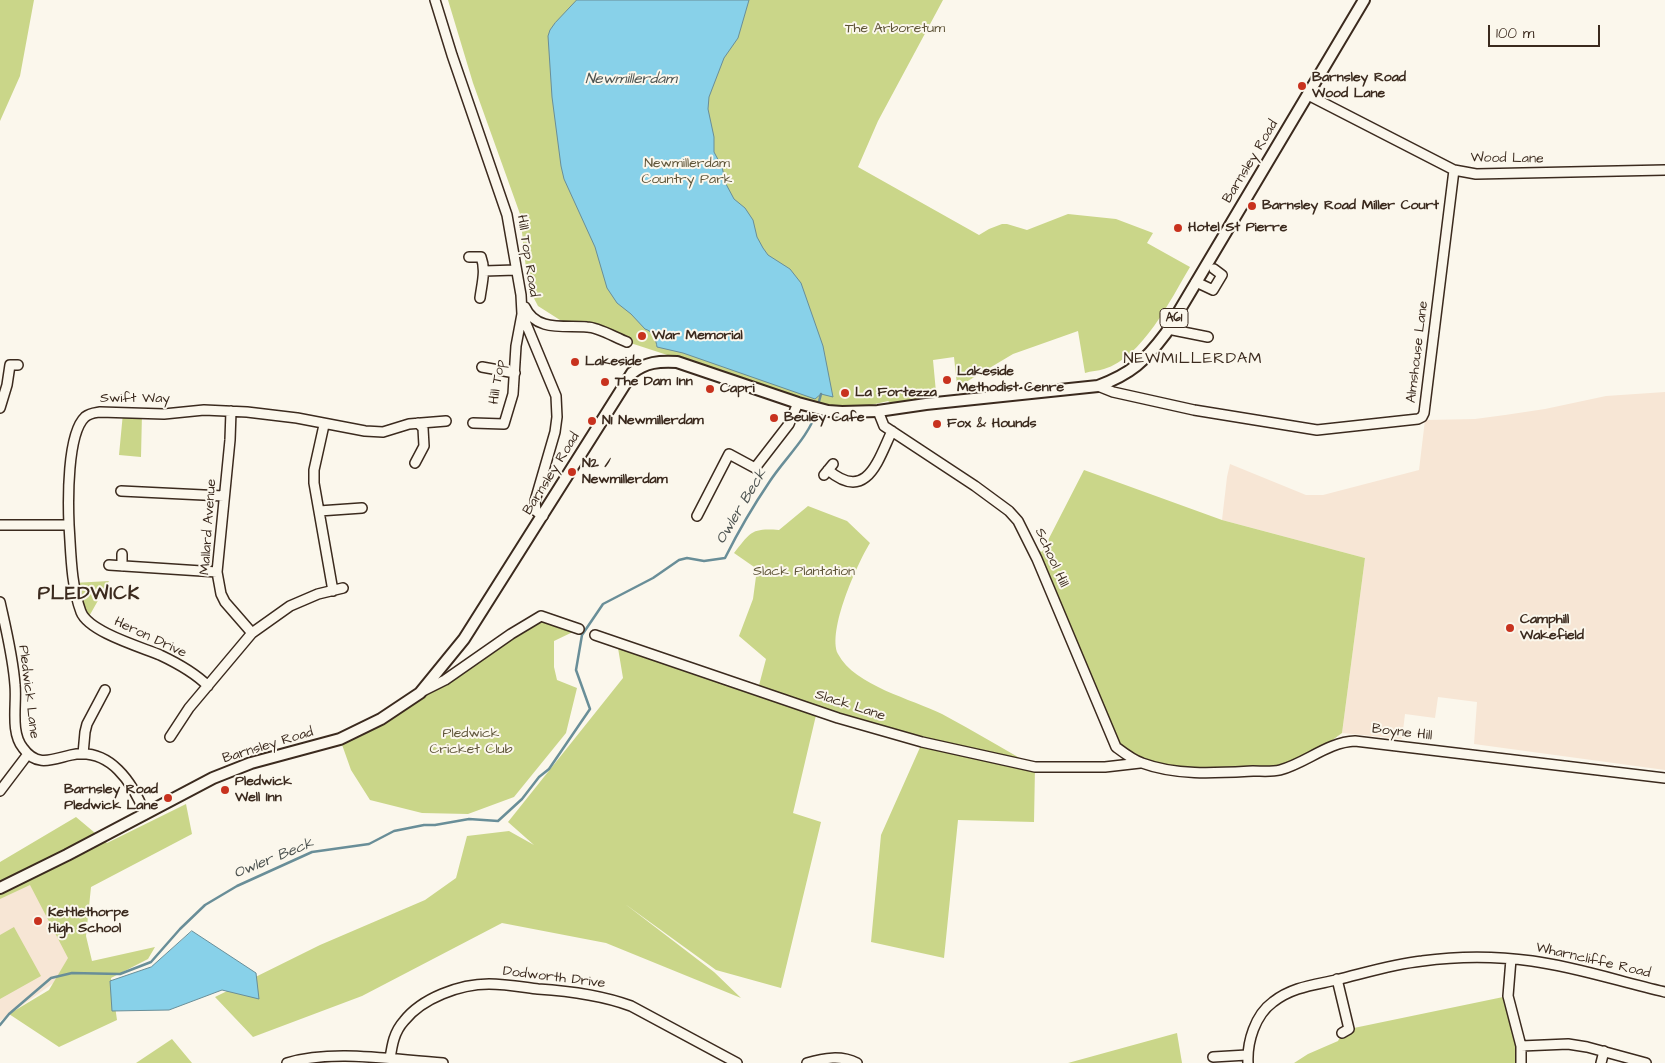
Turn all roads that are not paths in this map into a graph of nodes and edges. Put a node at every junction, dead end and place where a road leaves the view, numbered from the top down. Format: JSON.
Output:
{"nodes":[{"id":1,"x":436,"y":0,"type":"edge"},
{"id":2,"x":1364,"y":0,"type":"edge"},
{"id":3,"x":1308,"y":95,"type":"junction"},
{"id":4,"x":1454,"y":170,"type":"junction"},
{"id":5,"x":1665,"y":170,"type":"edge"},
{"id":6,"x":469,"y":256,"type":"dead end"},
{"id":7,"x":1214,"y":269,"type":"dead end"},
{"id":8,"x":516,"y":270,"type":"junction"},
{"id":9,"x":484,"y":271,"type":"junction"},
{"id":10,"x":1196,"y":282,"type":"junction"},
{"id":11,"x":520,"y":295,"type":"junction"},
{"id":12,"x":480,"y":298,"type":"dead end"},
{"id":13,"x":522,"y":314,"type":"junction"},
{"id":14,"x":1168,"y":329,"type":"junction"},
{"id":15,"x":1208,"y":337,"type":"dead end"},
{"id":16,"x":627,"y":342,"type":"dead end"},
{"id":17,"x":13,"y":363,"type":"dead end"},
{"id":18,"x":482,"y":367,"type":"dead end"},
{"id":19,"x":515,"y":373,"type":"junction"},
{"id":20,"x":1098,"y":386,"type":"junction"},
{"id":21,"x":798,"y":403,"type":"junction"},
{"id":22,"x":0,"y":408,"type":"edge"},
{"id":23,"x":231,"y":411,"type":"junction"},
{"id":24,"x":878,"y":411,"type":"junction"},
{"id":25,"x":366,"y":420,"type":"dead end"},
{"id":26,"x":446,"y":421,"type":"dead end"},
{"id":27,"x":418,"y":423,"type":"junction"},
{"id":28,"x":473,"y":423,"type":"dead end"},
{"id":29,"x":324,"y":425,"type":"junction"},
{"id":30,"x":365,"y":431,"type":"junction"},
{"id":31,"x":892,"y":431,"type":"junction"},
{"id":32,"x":415,"y":463,"type":"dead end"},
{"id":33,"x":828,"y":470,"type":"dead end"},
{"id":34,"x":127,"y":493,"type":"dead end"},
{"id":35,"x":224,"y":496,"type":"junction"},
{"id":36,"x":352,"y":498,"type":"dead end"},
{"id":37,"x":319,"y":511,"type":"junction"},
{"id":38,"x":543,"y":516,"type":"junction"},
{"id":39,"x":697,"y":516,"type":"dead end"},
{"id":40,"x":0,"y":525,"type":"edge"},
{"id":41,"x":69,"y":525,"type":"junction"},
{"id":42,"x":122,"y":554,"type":"dead end"},
{"id":43,"x":108,"y":565,"type":"dead end"},
{"id":44,"x":122,"y":566,"type":"junction"},
{"id":45,"x":217,"y":572,"type":"junction"},
{"id":46,"x":343,"y":588,"type":"dead end"},
{"id":47,"x":333,"y":591,"type":"junction"},
{"id":48,"x":0,"y":602,"type":"edge"},
{"id":49,"x":579,"y":628,"type":"dead end"},
{"id":50,"x":252,"y":633,"type":"junction"},
{"id":51,"x":595,"y":635,"type":"dead end"},
{"id":52,"x":4,"y":643,"type":"edge"},
{"id":53,"x":208,"y":686,"type":"junction"},
{"id":54,"x":105,"y":690,"type":"dead end"},
{"id":55,"x":420,"y":693,"type":"junction"},
{"id":56,"x":170,"y":737,"type":"dead end"},
{"id":57,"x":1116,"y":747,"type":"junction"},
{"id":58,"x":28,"y":754,"type":"junction"},
{"id":59,"x":83,"y":754,"type":"junction"},
{"id":60,"x":1140,"y":763,"type":"junction"},
{"id":61,"x":1105,"y":766,"type":"junction"},
{"id":62,"x":1665,"y":778,"type":"edge"},
{"id":63,"x":0,"y":791,"type":"edge"},
{"id":64,"x":145,"y":814,"type":"junction"},
{"id":65,"x":0,"y":888,"type":"edge"},
{"id":66,"x":1511,"y":959,"type":"junction"},
{"id":67,"x":1337,"y":980,"type":"junction"},
{"id":68,"x":1665,"y":992,"type":"edge"},
{"id":69,"x":1342,"y":1033,"type":"dead end"},
{"id":70,"x":1520,"y":1046,"type":"junction"},
{"id":71,"x":1604,"y":1051,"type":"junction"},
{"id":72,"x":1213,"y":1057,"type":"edge"},
{"id":73,"x":390,"y":1059,"type":"junction"},
{"id":74,"x":1247,"y":1059,"type":"edge"},
{"id":75,"x":365,"y":1060,"type":"edge"},
{"id":76,"x":287,"y":1063,"type":"edge"},
{"id":77,"x":443,"y":1063,"type":"edge"},
{"id":78,"x":737,"y":1063,"type":"edge"},
{"id":79,"x":807,"y":1063,"type":"edge"},
{"id":80,"x":857,"y":1063,"type":"edge"},
{"id":81,"x":1521,"y":1063,"type":"edge"},
{"id":82,"x":1600,"y":1063,"type":"edge"},
{"id":83,"x":1646,"y":1063,"type":"edge"}],
"edges":[{"from":1,"to":8,"type":"street","name":"Hill Top Road"},
{"from":2,"to":3,"type":"main road","name":"Barnsley Road","number":"A61"},
{"from":3,"to":4,"type":"street","name":"Wood Lane"},
{"from":3,"to":10,"type":"main road","name":"Barnsley Road","number":"A61"},
{"from":4,"to":5,"type":"street","name":"Wood Lane"},
{"from":4,"to":20,"type":"street","name":"Almshouse Lane"},
{"from":6,"to":9,"type":"street"},
{"from":7,"to":10,"type":"street"},
{"from":8,"to":9,"type":"street"},
{"from":8,"to":11,"type":"street","name":"Hill Top Road"},
{"from":9,"to":12,"type":"street"},
{"from":10,"to":14,"type":"main road","name":"Barnsley Road","number":"A61"},
{"from":11,"to":13,"type":"street","name":"Hill Top Road"},
{"from":11,"to":16,"type":"street"},
{"from":13,"to":19,"type":"street","name":"Hill Top"},
{"from":13,"to":38,"type":"street","name":"Hill Top Road"},
{"from":14,"to":15,"type":"street"},
{"from":14,"to":20,"type":"main road","name":"Barnsley Road","number":"A61"},
{"from":17,"to":22,"type":"street"},
{"from":18,"to":19,"type":"street"},
{"from":19,"to":28,"type":"street","name":"Hill Top"},
{"from":20,"to":24,"type":"main road","name":"Barnsley Road","number":"A61"},
{"from":21,"to":24,"type":"main road","name":"Barnsley Road","number":"A61"},
{"from":21,"to":38,"type":"main road","name":"Barnsley Road","number":"A61"},
{"from":21,"to":39,"type":"street"},
{"from":23,"to":29,"type":"street","name":"Swift Way"},
{"from":23,"to":35,"type":"street","name":"Mallard Avenue"},
{"from":23,"to":41,"type":"street","name":"Swift Way"},
{"from":24,"to":31,"type":"street","name":"School Hill"},
{"from":25,"to":30,"type":"street"},
{"from":26,"to":27,"type":"street","name":"Swift Way"},
{"from":27,"to":30,"type":"street","name":"Swift Way"},
{"from":27,"to":32,"type":"street"},
{"from":29,"to":30,"type":"street","name":"Swift Way"},
{"from":29,"to":37,"type":"street"},
{"from":31,"to":33,"type":"street"},
{"from":31,"to":57,"type":"street","name":"School Hill"},
{"from":34,"to":35,"type":"street"},
{"from":35,"to":45,"type":"street","name":"Mallard Avenue"},
{"from":36,"to":37,"type":"street"},
{"from":37,"to":47,"type":"street"},
{"from":38,"to":55,"type":"main road","name":"Barnsley Road","number":"A61"},
{"from":40,"to":41,"type":"street"},
{"from":41,"to":53,"type":"street","name":"Heron Drive"},
{"from":42,"to":44,"type":"street"},
{"from":43,"to":44,"type":"street"},
{"from":44,"to":45,"type":"street"},
{"from":45,"to":50,"type":"street","name":"Mallard Avenue"},
{"from":46,"to":47,"type":"street"},
{"from":47,"to":50,"type":"street"},
{"from":48,"to":52,"type":"street","name":"Pledwick Lane"},
{"from":49,"to":55,"type":"street"},
{"from":50,"to":53,"type":"street"},
{"from":51,"to":61,"type":"street","name":"Slack Lane"},
{"from":52,"to":58,"type":"street","name":"Pledwick Lane"},
{"from":53,"to":56,"type":"street"},
{"from":54,"to":59,"type":"street"},
{"from":55,"to":64,"type":"main road","name":"Barnsley Road","number":"A61"},
{"from":57,"to":60,"type":"street"},
{"from":57,"to":61,"type":"street"},
{"from":58,"to":59,"type":"street","name":"Pledwick Lane"},
{"from":58,"to":63,"type":"street"},
{"from":59,"to":64,"type":"street","name":"Pledwick Lane"},
{"from":60,"to":61,"type":"street","name":"Slack Lane"},
{"from":60,"to":62,"type":"street","name":"Boyne Hill"},
{"from":64,"to":65,"type":"main road","name":"Barnsley Road","number":"A61"},
{"from":66,"to":67,"type":"street","name":"Wharncliffe Road"},
{"from":66,"to":68,"type":"street","name":"Wharncliffe Road"},
{"from":66,"to":70,"type":"street"},
{"from":67,"to":69,"type":"street"},
{"from":67,"to":74,"type":"street","name":"Wharncliffe Road"},
{"from":70,"to":71,"type":"street"},
{"from":70,"to":81,"type":"street"},
{"from":71,"to":82,"type":"street"},
{"from":71,"to":83,"type":"street"},
{"from":72,"to":74,"type":"street","name":"Wharncliffe Road"},
{"from":73,"to":75,"type":"street"},
{"from":73,"to":77,"type":"street"},
{"from":73,"to":78,"type":"street","name":"Dodworth Drive"},
{"from":75,"to":76,"type":"street"},
{"from":79,"to":80,"type":"street"}]}
